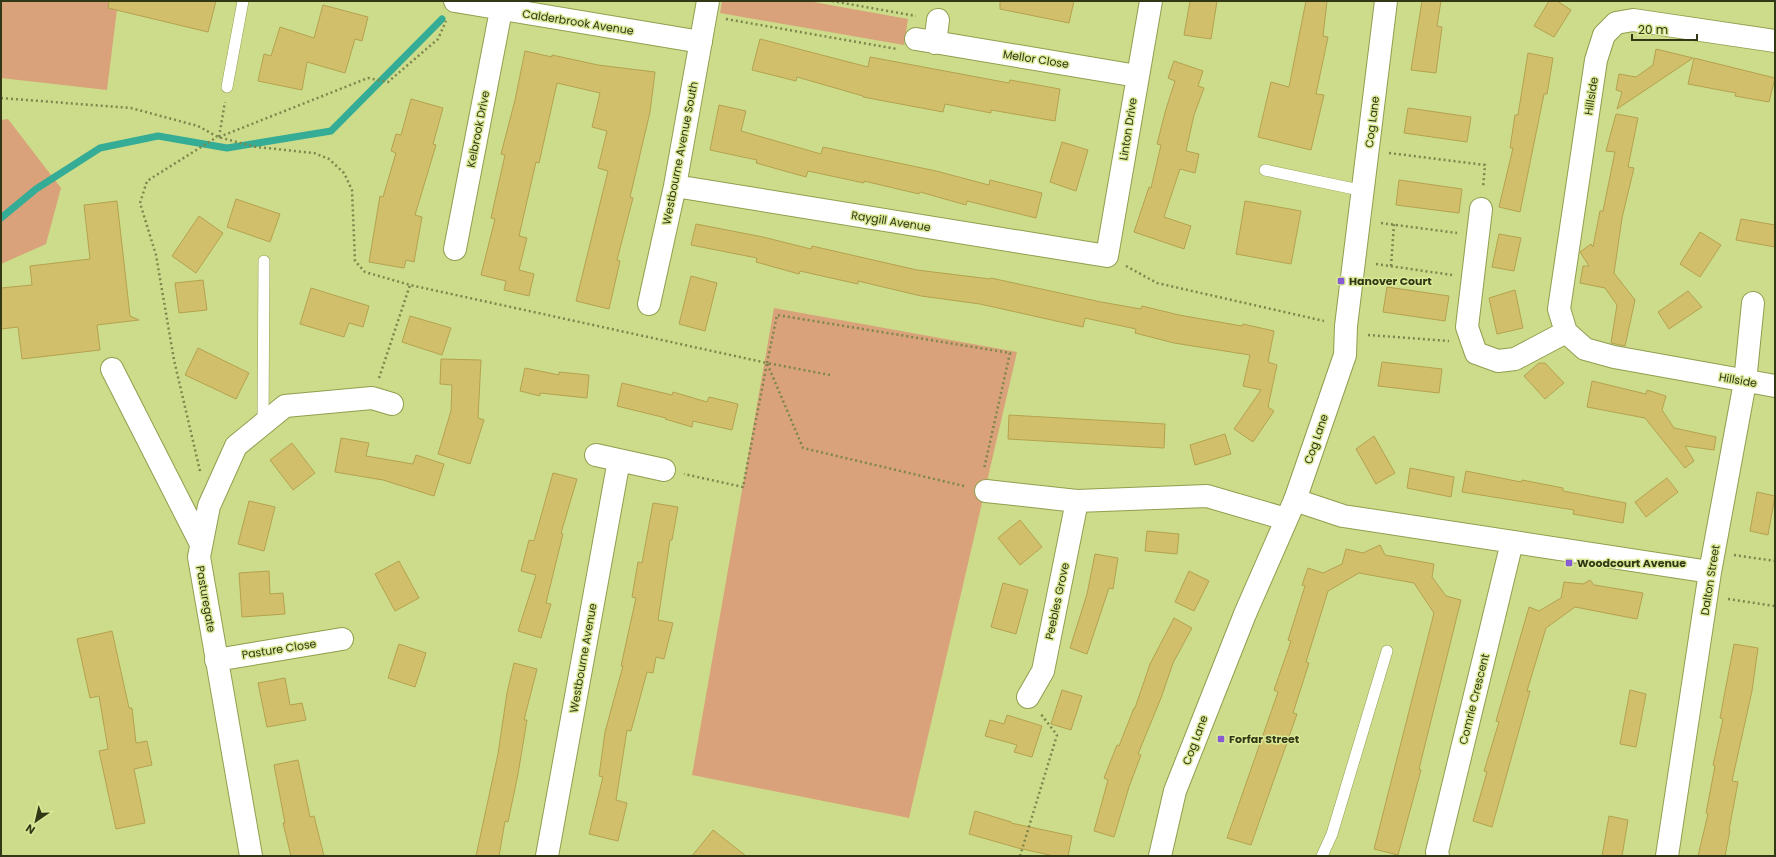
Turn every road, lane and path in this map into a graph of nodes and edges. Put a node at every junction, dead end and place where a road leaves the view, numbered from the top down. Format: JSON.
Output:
{"nodes":[{"id":1,"x":242,"y":1,"type":"edge"},
{"id":2,"x":455,"y":1,"type":"edge"},
{"id":3,"x":832,"y":1,"type":"edge"},
{"id":4,"x":1150,"y":1,"type":"edge"},
{"id":5,"x":1386,"y":1,"type":"edge"},
{"id":6,"x":707,"y":8,"type":"edge"},
{"id":7,"x":502,"y":10,"type":"junction"},
{"id":8,"x":938,"y":20,"type":"joint"},
{"id":9,"x":1775,"y":41,"type":"edge"},
{"id":10,"x":702,"y":42,"type":"junction"},
{"id":11,"x":918,"y":44,"type":"junction"},
{"id":12,"x":1137,"y":76,"type":"junction"},
{"id":13,"x":227,"y":87,"type":"joint"},
{"id":14,"x":1,"y":98,"type":"edge"},
{"id":15,"x":218,"y":137,"type":"junction"},
{"id":16,"x":1368,"y":151,"type":"junction"},
{"id":17,"x":1265,"y":170,"type":"dead end"},
{"id":18,"x":675,"y":186,"type":"junction"},
{"id":19,"x":1364,"y":191,"type":"junction"},
{"id":20,"x":1481,"y":208,"type":"joint"},
{"id":21,"x":1360,"y":220,"type":"junction"},
{"id":22,"x":1394,"y":224,"type":"junction"},
{"id":23,"x":1478,"y":236,"type":"junction"},
{"id":24,"x":455,"y":248,"type":"dead end"},
{"id":25,"x":1107,"y":256,"type":"junction"},
{"id":26,"x":264,"y":261,"type":"dead end"},
{"id":27,"x":1355,"y":261,"type":"junction"},
{"id":28,"x":1391,"y":266,"type":"junction"},
{"id":29,"x":1472,"y":277,"type":"junction"},
{"id":30,"x":410,"y":285,"type":"junction"},
{"id":31,"x":1753,"y":303,"type":"dead end"},
{"id":32,"x":649,"y":304,"type":"dead end"},
{"id":33,"x":1346,"y":326,"type":"junction"},
{"id":34,"x":1566,"y":332,"type":"junction"},
{"id":35,"x":1375,"y":336,"type":"dead end"},
{"id":36,"x":1471,"y":342,"type":"junction"},
{"id":37,"x":767,"y":363,"type":"junction"},
{"id":38,"x":112,"y":368,"type":"dead end"},
{"id":39,"x":830,"y":375,"type":"dead end"},
{"id":40,"x":1745,"y":382,"type":"junction"},
{"id":41,"x":1775,"y":386,"type":"edge"},
{"id":42,"x":382,"y":401,"type":"joint"},
{"id":43,"x":263,"y":424,"type":"junction"},
{"id":44,"x":596,"y":455,"type":"dead end"},
{"id":45,"x":619,"y":460,"type":"junction"},
{"id":46,"x":664,"y":470,"type":"joint"},
{"id":47,"x":219,"y":483,"type":"junction"},
{"id":48,"x":983,"y":490,"type":"junction"},
{"id":49,"x":1077,"y":501,"type":"junction"},
{"id":50,"x":1290,"y":509,"type":"junction"},
{"id":51,"x":1512,"y":542,"type":"junction"},
{"id":52,"x":201,"y":544,"type":"junction"},
{"id":53,"x":1712,"y":562,"type":"junction"},
{"id":54,"x":1775,"y":562,"type":"edge"},
{"id":55,"x":1707,"y":596,"type":"junction"},
{"id":56,"x":1775,"y":606,"type":"edge"},
{"id":57,"x":342,"y":639,"type":"dead end"},
{"id":58,"x":1388,"y":651,"type":"dead end"},
{"id":59,"x":216,"y":660,"type":"junction"},
{"id":60,"x":1028,"y":697,"type":"joint"},
{"id":61,"x":251,"y":856,"type":"edge"},
{"id":62,"x":547,"y":856,"type":"edge"},
{"id":63,"x":1020,"y":856,"type":"edge"},
{"id":64,"x":1160,"y":856,"type":"edge"},
{"id":65,"x":1322,"y":856,"type":"edge"},
{"id":66,"x":1438,"y":856,"type":"edge"},
{"id":67,"x":1667,"y":856,"type":"edge"}],
"edges":[{"from":1,"to":13,"type":"lane"},
{"from":2,"to":7,"type":"street","name":"Calderbrook Avenue"},
{"from":2,"to":15,"type":"path"},
{"from":3,"to":8,"type":"path"},
{"from":4,"to":12,"type":"street","name":"Linton Drive"},
{"from":5,"to":16,"type":"street","name":"Cog Lane"},
{"from":6,"to":10,"type":"street","name":"Westbourne Avenue South"},
{"from":6,"to":11,"type":"path"},
{"from":7,"to":10,"type":"street","name":"Calderbrook Avenue"},
{"from":7,"to":24,"type":"street","name":"Kelbrook Drive"},
{"from":8,"to":11,"type":"street"},
{"from":9,"to":34,"type":"street","name":"Hillside"},
{"from":10,"to":18,"type":"street","name":"Westbourne Avenue South"},
{"from":11,"to":12,"type":"street","name":"Mellor Close"},
{"from":12,"to":25,"type":"street","name":"Linton Drive"},
{"from":13,"to":15,"type":"path"},
{"from":14,"to":15,"type":"path"},
{"from":15,"to":30,"type":"path"},
{"from":15,"to":47,"type":"path"},
{"from":16,"to":19,"type":"street","name":"Cog Lane"},
{"from":16,"to":20,"type":"path"},
{"from":17,"to":19,"type":"lane"},
{"from":18,"to":25,"type":"street","name":"Raygill Avenue"},
{"from":18,"to":32,"type":"street","name":"Westbourne Avenue South"},
{"from":19,"to":21,"type":"street","name":"Cog Lane"},
{"from":20,"to":23,"type":"street"},
{"from":21,"to":22,"type":"path"},
{"from":21,"to":27,"type":"street","name":"Cog Lane"},
{"from":22,"to":23,"type":"path"},
{"from":22,"to":28,"type":"path"},
{"from":23,"to":29,"type":"street"},
{"from":25,"to":33,"type":"path"},
{"from":26,"to":43,"type":"lane"},
{"from":27,"to":28,"type":"path"},
{"from":27,"to":33,"type":"street","name":"Cog Lane"},
{"from":28,"to":29,"type":"path"},
{"from":29,"to":36,"type":"street"},
{"from":30,"to":37,"type":"path"},
{"from":30,"to":42,"type":"path"},
{"from":31,"to":40,"type":"street","name":"Dalton Street"},
{"from":33,"to":50,"type":"street","name":"Cog Lane"},
{"from":34,"to":36,"type":"street"},
{"from":34,"to":40,"type":"street","name":"Hillside"},
{"from":35,"to":36,"type":"path"},
{"from":37,"to":39,"type":"path"},
{"from":37,"to":46,"type":"path"},
{"from":37,"to":48,"type":"path"},
{"from":37,"to":48,"type":"path"},
{"from":38,"to":52,"type":"street"},
{"from":40,"to":41,"type":"street","name":"Hillside"},
{"from":40,"to":53,"type":"street","name":"Dalton Street"},
{"from":42,"to":43,"type":"street","name":"Pasturegate"},
{"from":43,"to":47,"type":"street","name":"Pasturegate"},
{"from":44,"to":45,"type":"street"},
{"from":45,"to":46,"type":"street"},
{"from":45,"to":62,"type":"street","name":"Westbourne Avenue"},
{"from":47,"to":52,"type":"street","name":"Pasturegate"},
{"from":48,"to":49,"type":"street"},
{"from":49,"to":50,"type":"street"},
{"from":49,"to":60,"type":"street","name":"Peebles Grove"},
{"from":50,"to":51,"type":"street"},
{"from":50,"to":64,"type":"street","name":"Cog Lane"},
{"from":51,"to":53,"type":"street"},
{"from":51,"to":66,"type":"street","name":"Comrie Crescent"},
{"from":52,"to":59,"type":"street","name":"Pasturegate"},
{"from":53,"to":54,"type":"path"},
{"from":53,"to":55,"type":"street","name":"Dalton Street"},
{"from":55,"to":56,"type":"path"},
{"from":55,"to":67,"type":"street","name":"Dalton Street"},
{"from":57,"to":59,"type":"street","name":"Pasture Close"},
{"from":58,"to":65,"type":"lane"},
{"from":59,"to":61,"type":"street","name":"Pasturegate"},
{"from":60,"to":63,"type":"path"}]}
